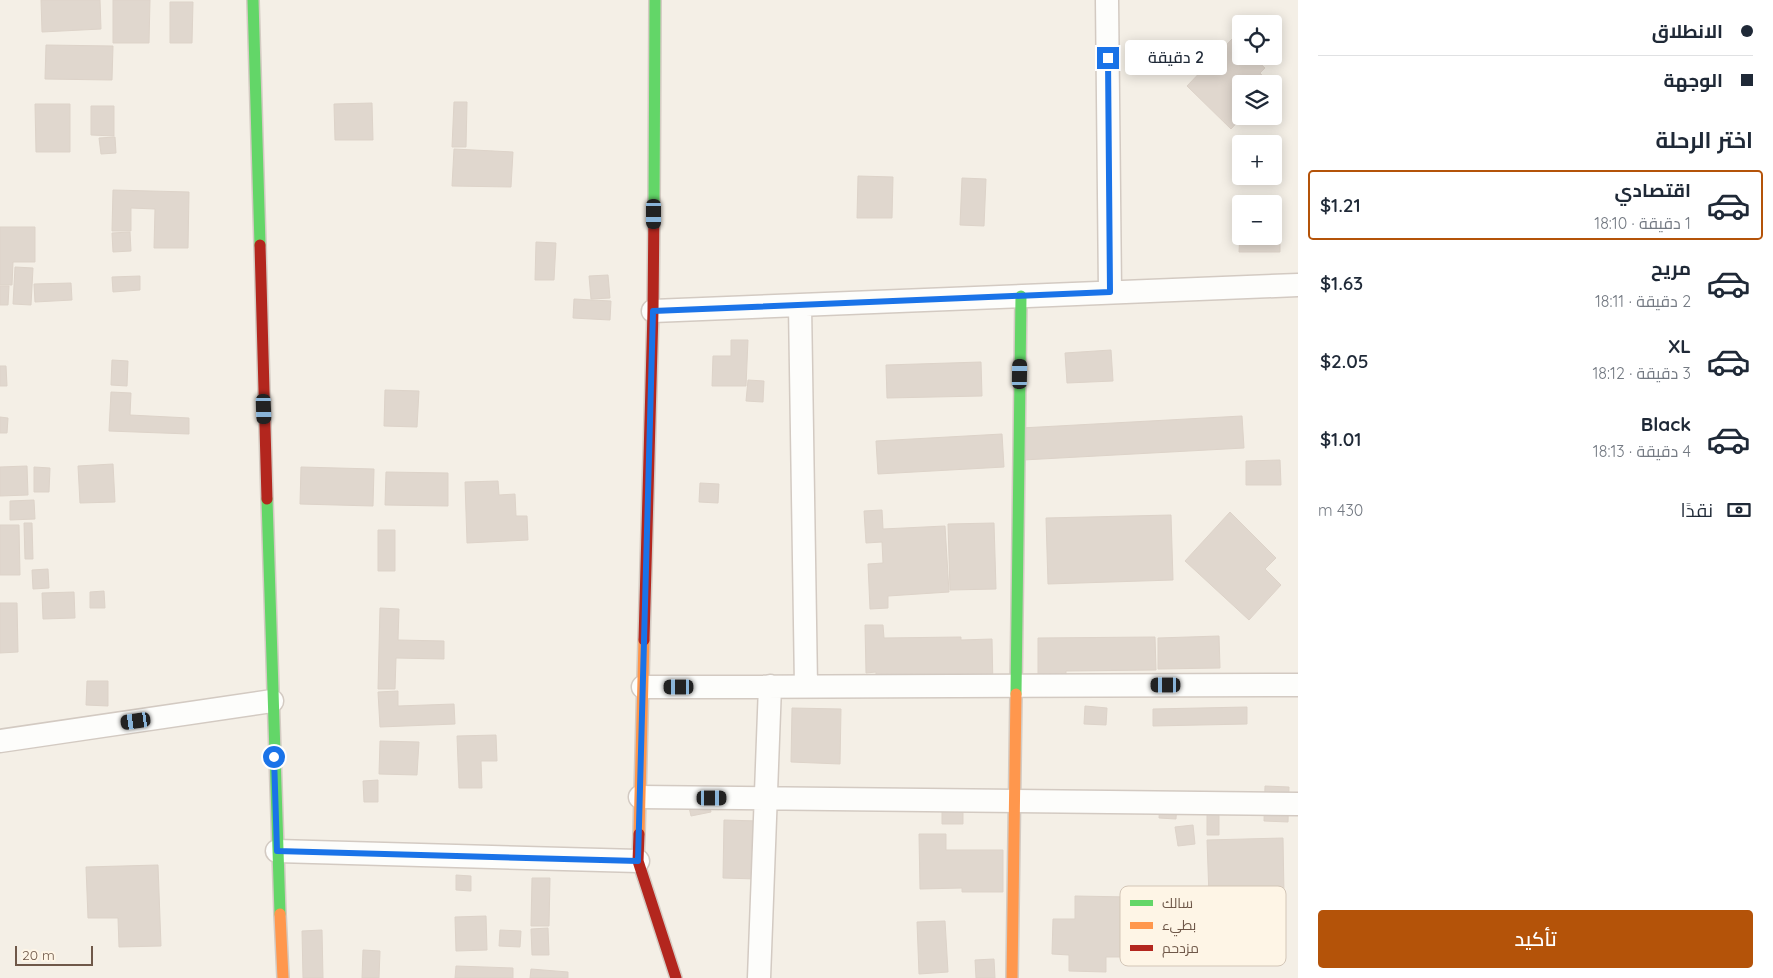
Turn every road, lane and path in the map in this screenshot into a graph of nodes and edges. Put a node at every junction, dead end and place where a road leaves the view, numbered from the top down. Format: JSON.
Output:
{"nodes":[{"id":1,"x":253,"y":0,"type":"edge"},
{"id":2,"x":655,"y":0,"type":"edge"},
{"id":3,"x":1107,"y":0,"type":"edge"},
{"id":4,"x":1298,"y":285,"type":"edge"},
{"id":5,"x":1110,"y":292,"type":"junction"},
{"id":6,"x":1021,"y":296,"type":"junction"},
{"id":7,"x":800,"y":305,"type":"junction"},
{"id":8,"x":653,"y":311,"type":"junction"},
{"id":9,"x":1298,"y":685,"type":"edge"},
{"id":10,"x":770,"y":686,"type":"junction"},
{"id":11,"x":806,"y":686,"type":"junction"},
{"id":12,"x":1016,"y":686,"type":"junction"},
{"id":13,"x":643,"y":687,"type":"junction"},
{"id":14,"x":272,"y":701,"type":"junction"},
{"id":15,"x":0,"y":741,"type":"edge"},
{"id":16,"x":640,"y":797,"type":"junction"},
{"id":17,"x":766,"y":798,"type":"junction"},
{"id":18,"x":1014,"y":801,"type":"junction"},
{"id":19,"x":1298,"y":804,"type":"edge"},
{"id":20,"x":277,"y":851,"type":"junction"},
{"id":21,"x":638,"y":861,"type":"junction"},
{"id":22,"x":283,"y":978,"type":"edge"},
{"id":23,"x":676,"y":978,"type":"edge"},
{"id":24,"x":759,"y":978,"type":"edge"},
{"id":25,"x":1012,"y":978,"type":"edge"}],
"edges":[{"from":1,"to":14,"type":"street"},
{"from":2,"to":8,"type":"street"},
{"from":3,"to":5,"type":"street"},
{"from":4,"to":5,"type":"street"},
{"from":5,"to":6,"type":"street"},
{"from":6,"to":7,"type":"street"},
{"from":6,"to":12,"type":"street"},
{"from":7,"to":8,"type":"street"},
{"from":7,"to":11,"type":"street"},
{"from":8,"to":13,"type":"street"},
{"from":9,"to":12,"type":"street"},
{"from":10,"to":11,"type":"street"},
{"from":10,"to":13,"type":"street"},
{"from":10,"to":17,"type":"street"},
{"from":11,"to":12,"type":"street"},
{"from":12,"to":18,"type":"street"},
{"from":13,"to":16,"type":"street"},
{"from":14,"to":15,"type":"street"},
{"from":14,"to":20,"type":"street"},
{"from":16,"to":17,"type":"street"},
{"from":16,"to":21,"type":"street"},
{"from":17,"to":18,"type":"street"},
{"from":17,"to":24,"type":"street"},
{"from":18,"to":19,"type":"street"},
{"from":18,"to":25,"type":"street"},
{"from":20,"to":21,"type":"street"},
{"from":20,"to":22,"type":"street"},
{"from":21,"to":23,"type":"street"}]}
